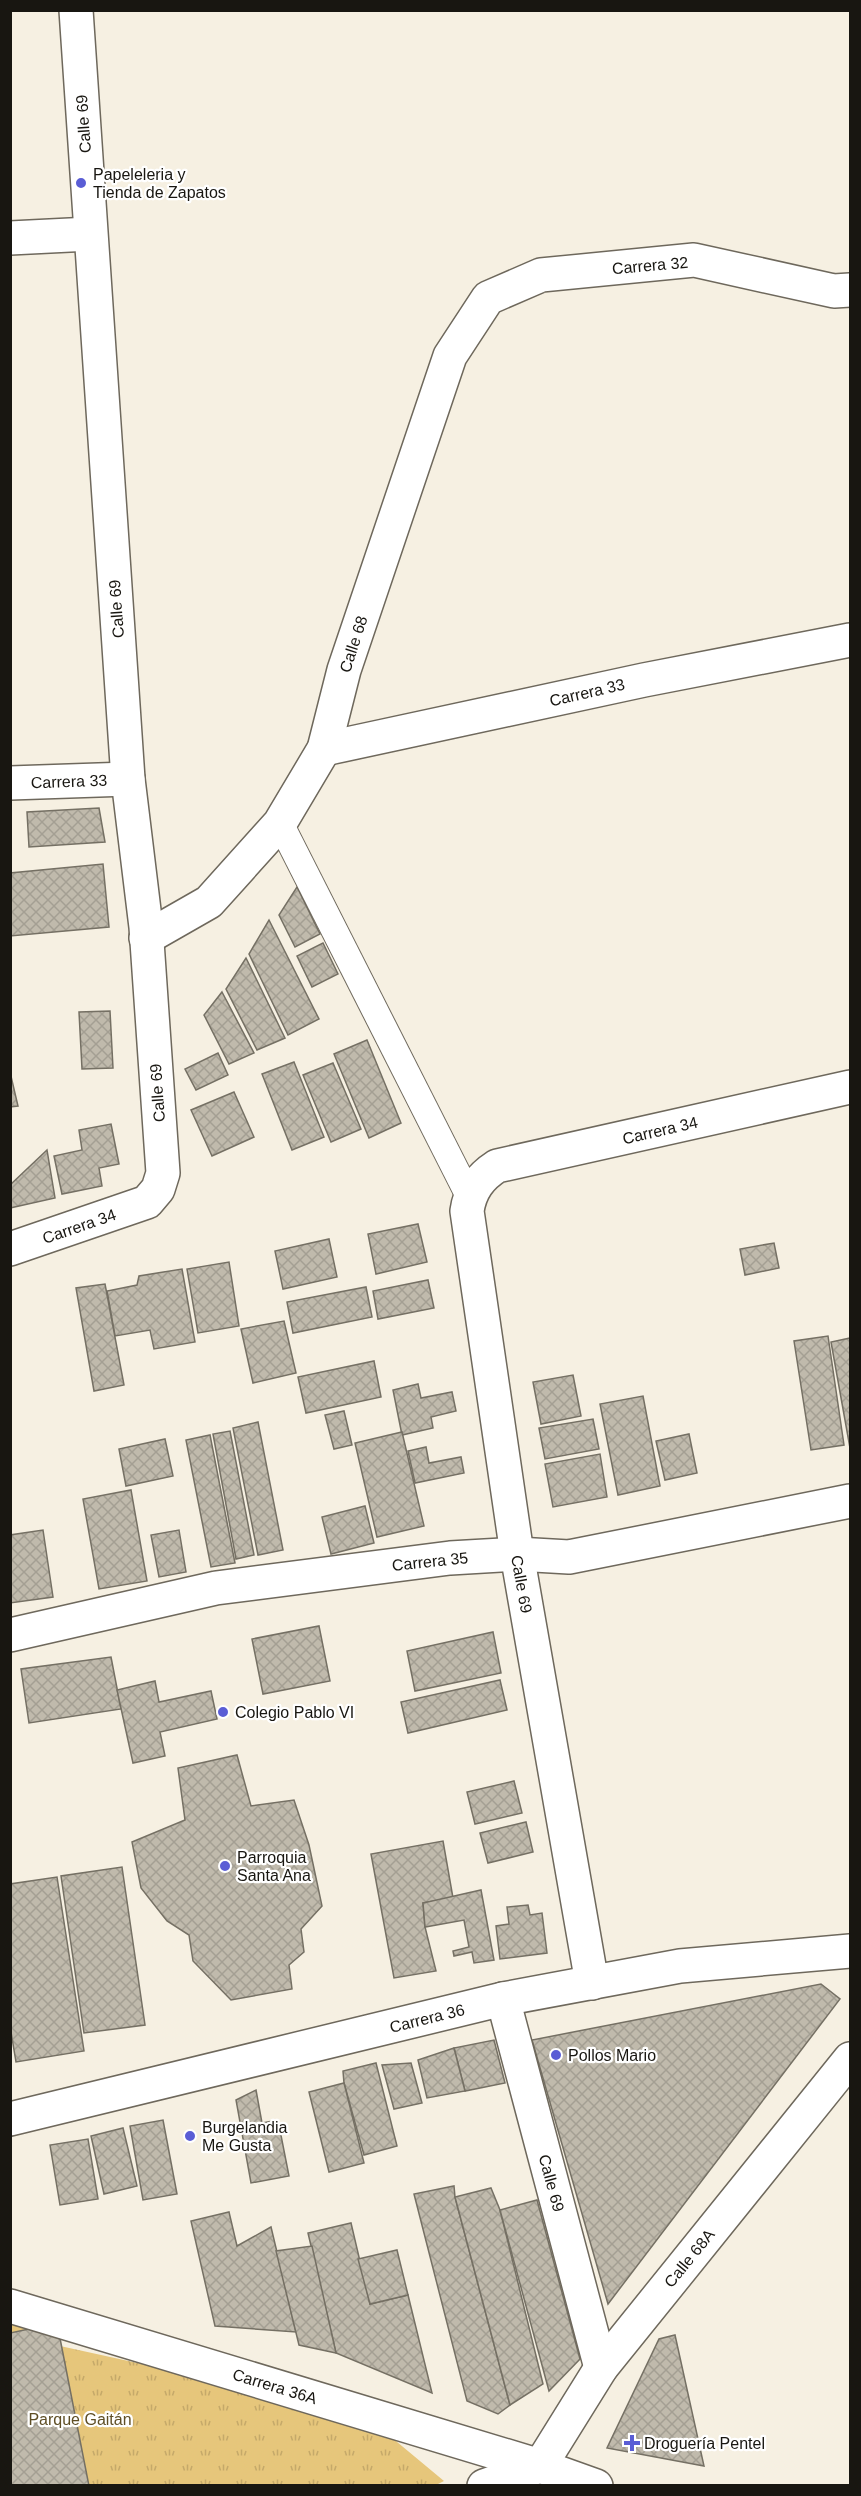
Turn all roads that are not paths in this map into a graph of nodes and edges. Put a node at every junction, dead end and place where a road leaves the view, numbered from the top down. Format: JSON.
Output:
{"nodes":[{"id":1,"x":76,"y":10,"type":"edge"},
{"id":2,"x":90,"y":234,"type":"junction"},
{"id":3,"x":10,"y":238,"type":"edge"},
{"id":4,"x":850,"y":290,"type":"edge"},
{"id":5,"x":488,"y":298,"type":"joint"},
{"id":6,"x":850,"y":640,"type":"edge"},
{"id":7,"x":324,"y":750,"type":"junction"},
{"id":8,"x":128,"y":779,"type":"junction"},
{"id":9,"x":10,"y":783,"type":"edge"},
{"id":10,"x":280,"y":823,"type":"junction"},
{"id":11,"x":146,"y":938,"type":"junction"},
{"id":12,"x":850,"y":1087,"type":"edge"},
{"id":13,"x":473,"y":1191,"type":"junction"},
{"id":14,"x":147,"y":1202,"type":"joint"},
{"id":15,"x":10,"y":1249,"type":"edge"},
{"id":16,"x":850,"y":1501,"type":"edge"},
{"id":17,"x":517,"y":1554,"type":"junction"},
{"id":18,"x":10,"y":1635,"type":"edge"},
{"id":19,"x":850,"y":1951,"type":"edge"},
{"id":20,"x":592,"y":1983,"type":"junction"},
{"id":21,"x":503,"y":1999,"type":"junction"},
{"id":22,"x":850,"y":2059,"type":"edge"},
{"id":23,"x":10,"y":2119,"type":"edge"},
{"id":24,"x":10,"y":2306,"type":"edge"},
{"id":25,"x":601,"y":2368,"type":"junction"},
{"id":26,"x":540,"y":2466,"type":"junction"},
{"id":27,"x":484,"y":2486,"type":"edge"},
{"id":28,"x":596,"y":2486,"type":"edge"}],
"edges":[{"from":1,"to":2,"type":"street","name":"Calle 69"},
{"from":2,"to":3,"type":"street"},
{"from":2,"to":8,"type":"street","name":"Calle 69"},
{"from":4,"to":5,"type":"street","name":"Carrera 32"},
{"from":5,"to":7,"type":"street","name":"Calle 68"},
{"from":6,"to":7,"type":"street","name":"Carrera 33"},
{"from":7,"to":10,"type":"street","name":"Calle 68"},
{"from":8,"to":9,"type":"street","name":"Carrera 33"},
{"from":8,"to":11,"type":"street","name":"Calle 69"},
{"from":10,"to":11,"type":"street","name":"Calle 68"},
{"from":10,"to":13,"type":"street"},
{"from":11,"to":14,"type":"street","name":"Calle 69"},
{"from":12,"to":13,"type":"street","name":"Carrera 34"},
{"from":13,"to":17,"type":"street","name":"Calle 69"},
{"from":14,"to":15,"type":"street","name":"Carrera 34"},
{"from":16,"to":17,"type":"street","name":"Carrera 35"},
{"from":17,"to":18,"type":"street","name":"Carrera 35"},
{"from":17,"to":20,"type":"street","name":"Calle 69"},
{"from":19,"to":20,"type":"street","name":"Carrera 36"},
{"from":20,"to":21,"type":"street","name":"Carrera 36"},
{"from":21,"to":23,"type":"street","name":"Carrera 36"},
{"from":21,"to":25,"type":"street","name":"Calle 69"},
{"from":22,"to":25,"type":"street","name":"Calle 68A"},
{"from":24,"to":26,"type":"street","name":"Carrera 36A"},
{"from":25,"to":26,"type":"street","name":"Calle 68A"},
{"from":26,"to":27,"type":"street"},
{"from":26,"to":28,"type":"street","name":"Carrera 36A"}]}
